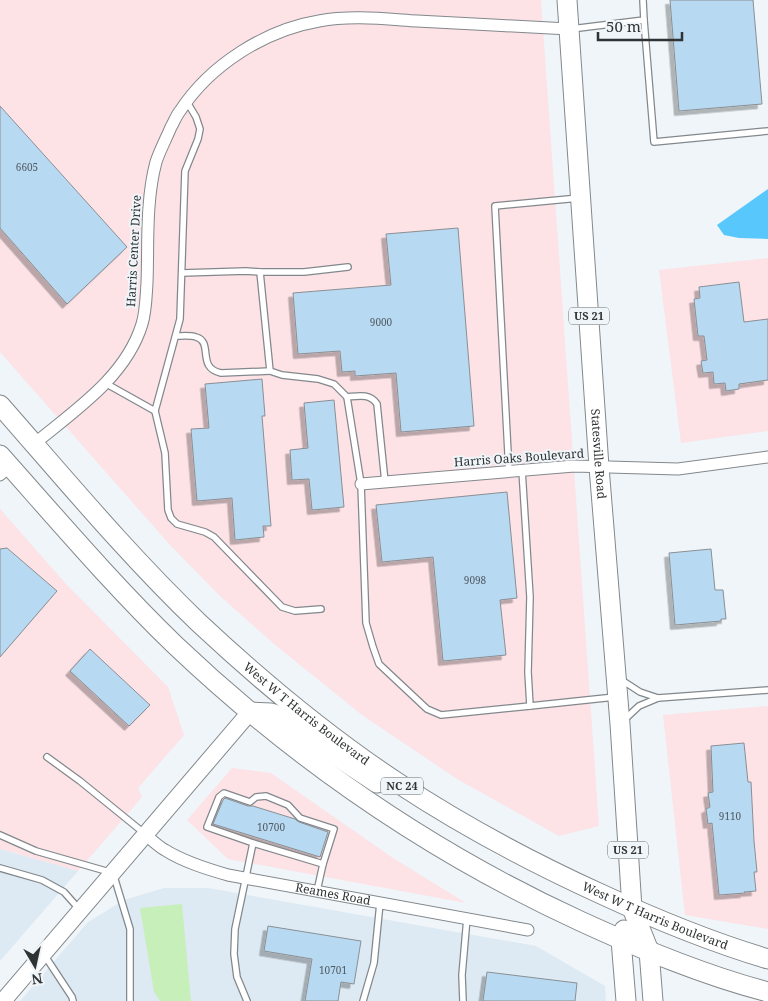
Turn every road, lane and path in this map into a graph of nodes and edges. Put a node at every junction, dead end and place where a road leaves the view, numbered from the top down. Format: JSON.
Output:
{"nodes":[{"id":1,"x":567,"y":0,"type":"edge"},
{"id":2,"x":643,"y":0,"type":"edge"},
{"id":3,"x":644,"y":20,"type":"junction"},
{"id":4,"x":569,"y":29,"type":"junction"},
{"id":5,"x":187,"y":101,"type":"junction"},
{"id":6,"x":768,"y":131,"type":"edge"},
{"id":7,"x":581,"y":198,"type":"junction"},
{"id":8,"x":348,"y":267,"type":"dead end"},
{"id":9,"x":260,"y":272,"type":"junction"},
{"id":10,"x":182,"y":273,"type":"junction"},
{"id":11,"x":176,"y":336,"type":"junction"},
{"id":12,"x":270,"y":371,"type":"junction"},
{"id":13,"x":105,"y":384,"type":"junction"},
{"id":14,"x":347,"y":397,"type":"junction"},
{"id":15,"x":0,"y":405,"type":"edge"},
{"id":16,"x":155,"y":411,"type":"junction"},
{"id":17,"x":34,"y":444,"type":"junction"},
{"id":18,"x":768,"y":457,"type":"edge"},
{"id":19,"x":3,"y":465,"type":"edge"},
{"id":20,"x":599,"y":467,"type":"junction"},
{"id":21,"x":522,"y":470,"type":"junction"},
{"id":22,"x":509,"y":472,"type":"junction"},
{"id":23,"x":385,"y":482,"type":"junction"},
{"id":24,"x":361,"y":484,"type":"junction"},
{"id":25,"x":321,"y":609,"type":"dead end"},
{"id":26,"x":616,"y":676,"type":"junction"},
{"id":27,"x":768,"y":690,"type":"edge"},
{"id":28,"x":617,"y":696,"type":"junction"},
{"id":29,"x":658,"y":698,"type":"junction"},
{"id":30,"x":530,"y":706,"type":"junction"},
{"id":31,"x":250,"y":712,"type":"junction"},
{"id":32,"x":620,"y":724,"type":"junction"},
{"id":33,"x":47,"y":757,"type":"dead end"},
{"id":34,"x":469,"y":827,"type":"junction"},
{"id":35,"x":0,"y":835,"type":"edge"},
{"id":36,"x":146,"y":835,"type":"junction"},
{"id":37,"x":253,"y":843,"type":"junction"},
{"id":38,"x":323,"y":864,"type":"junction"},
{"id":39,"x":0,"y":868,"type":"edge"},
{"id":40,"x":113,"y":873,"type":"junction"},
{"id":41,"x":246,"y":878,"type":"junction"},
{"id":42,"x":317,"y":891,"type":"junction"},
{"id":43,"x":380,"y":902,"type":"junction"},
{"id":44,"x":632,"y":908,"type":"junction"},
{"id":45,"x":81,"y":911,"type":"junction"},
{"id":46,"x":467,"y":918,"type":"junction"},
{"id":47,"x":528,"y":930,"type":"dead end"},
{"id":48,"x":621,"y":940,"type":"junction"},
{"id":49,"x":649,"y":951,"type":"junction"},
{"id":50,"x":43,"y":954,"type":"junction"},
{"id":51,"x":768,"y":959,"type":"edge"},
{"id":52,"x":768,"y":992,"type":"edge"},
{"id":53,"x":3,"y":1001,"type":"edge"},
{"id":54,"x":73,"y":1001,"type":"edge"},
{"id":55,"x":130,"y":1001,"type":"edge"},
{"id":56,"x":247,"y":1001,"type":"edge"},
{"id":57,"x":363,"y":1001,"type":"edge"},
{"id":58,"x":463,"y":1001,"type":"edge"},
{"id":59,"x":626,"y":1001,"type":"edge"},
{"id":60,"x":654,"y":1001,"type":"edge"}],
"edges":[{"from":1,"to":4,"type":"main road","name":"Statesville Road","number":"US 21"},
{"from":2,"to":3,"type":"lane"},
{"from":3,"to":4,"type":"lane"},
{"from":3,"to":6,"type":"lane"},
{"from":4,"to":5,"type":"street","name":"Harris Center Drive"},
{"from":4,"to":7,"type":"main road","name":"Statesville Road","number":"US 21"},
{"from":5,"to":10,"type":"lane"},
{"from":5,"to":13,"type":"street","name":"Harris Center Drive"},
{"from":7,"to":20,"type":"main road","name":"Statesville Road","number":"US 21"},
{"from":7,"to":22,"type":"lane"},
{"from":8,"to":9,"type":"lane"},
{"from":9,"to":10,"type":"lane"},
{"from":9,"to":12,"type":"lane"},
{"from":10,"to":11,"type":"lane"},
{"from":11,"to":12,"type":"lane"},
{"from":11,"to":16,"type":"lane"},
{"from":12,"to":14,"type":"lane"},
{"from":13,"to":16,"type":"lane"},
{"from":13,"to":17,"type":"street","name":"Harris Center Drive"},
{"from":14,"to":23,"type":"lane"},
{"from":14,"to":24,"type":"lane"},
{"from":15,"to":17,"type":"main road","name":"West W T Harris Boulevard","number":"NC 24"},
{"from":16,"to":25,"type":"lane"},
{"from":17,"to":34,"type":"main road","name":"West W T Harris Boulevard","number":"NC 24"},
{"from":18,"to":20,"type":"street","name":"Harris Oaks Boulevard"},
{"from":19,"to":31,"type":"main road","number":"NC 24"},
{"from":20,"to":21,"type":"street","name":"Harris Oaks Boulevard"},
{"from":20,"to":26,"type":"main road","name":"Statesville Road","number":"US 21"},
{"from":21,"to":22,"type":"street","name":"Harris Oaks Boulevard"},
{"from":21,"to":30,"type":"lane"},
{"from":22,"to":23,"type":"street","name":"Harris Oaks Boulevard"},
{"from":23,"to":24,"type":"street","name":"Harris Oaks Boulevard"},
{"from":24,"to":30,"type":"lane"},
{"from":26,"to":28,"type":"main road","name":"Statesville Road","number":"US 21"},
{"from":26,"to":29,"type":"lane"},
{"from":27,"to":29,"type":"lane"},
{"from":28,"to":30,"type":"lane"},
{"from":28,"to":32,"type":"main road","name":"Statesville Road","number":"US 21"},
{"from":29,"to":32,"type":"lane"},
{"from":31,"to":34,"type":"main road"},
{"from":31,"to":36,"type":"main road"},
{"from":31,"to":48,"type":"main road","number":"NC 24"},
{"from":32,"to":44,"type":"main road","name":"Statesville Road","number":"US 21"},
{"from":33,"to":36,"type":"lane"},
{"from":34,"to":44,"type":"main road","name":"West W T Harris Boulevard","number":"NC 24"},
{"from":35,"to":40,"type":"lane"},
{"from":36,"to":40,"type":"main road"},
{"from":36,"to":41,"type":"street","name":"Reames Road"},
{"from":37,"to":38,"type":"lane"},
{"from":37,"to":38,"type":"lane"},
{"from":37,"to":41,"type":"lane"},
{"from":38,"to":42,"type":"lane"},
{"from":39,"to":45,"type":"lane"},
{"from":40,"to":45,"type":"main road"},
{"from":40,"to":55,"type":"lane"},
{"from":41,"to":42,"type":"street","name":"Reames Road"},
{"from":41,"to":56,"type":"lane"},
{"from":42,"to":43,"type":"street","name":"Reames Road"},
{"from":43,"to":46,"type":"street","name":"Reames Road"},
{"from":43,"to":57,"type":"lane"},
{"from":44,"to":48,"type":"main road","name":"Statesville Road","number":"US 21"},
{"from":44,"to":49,"type":"main road","name":"Statesville Road","number":"US 21"},
{"from":44,"to":51,"type":"main road","name":"West W T Harris Boulevard","number":"NC 24"},
{"from":45,"to":50,"type":"main road"},
{"from":46,"to":47,"type":"street","name":"Reames Road"},
{"from":46,"to":58,"type":"lane"},
{"from":48,"to":49,"type":"main road","number":"NC 24"},
{"from":48,"to":59,"type":"main road","name":"Statesville Road","number":"US 21"},
{"from":49,"to":52,"type":"main road","number":"NC 24"},
{"from":49,"to":60,"type":"main road","name":"Statesville Road","number":"US 21"},
{"from":50,"to":53,"type":"main road"},
{"from":50,"to":54,"type":"lane"}]}
